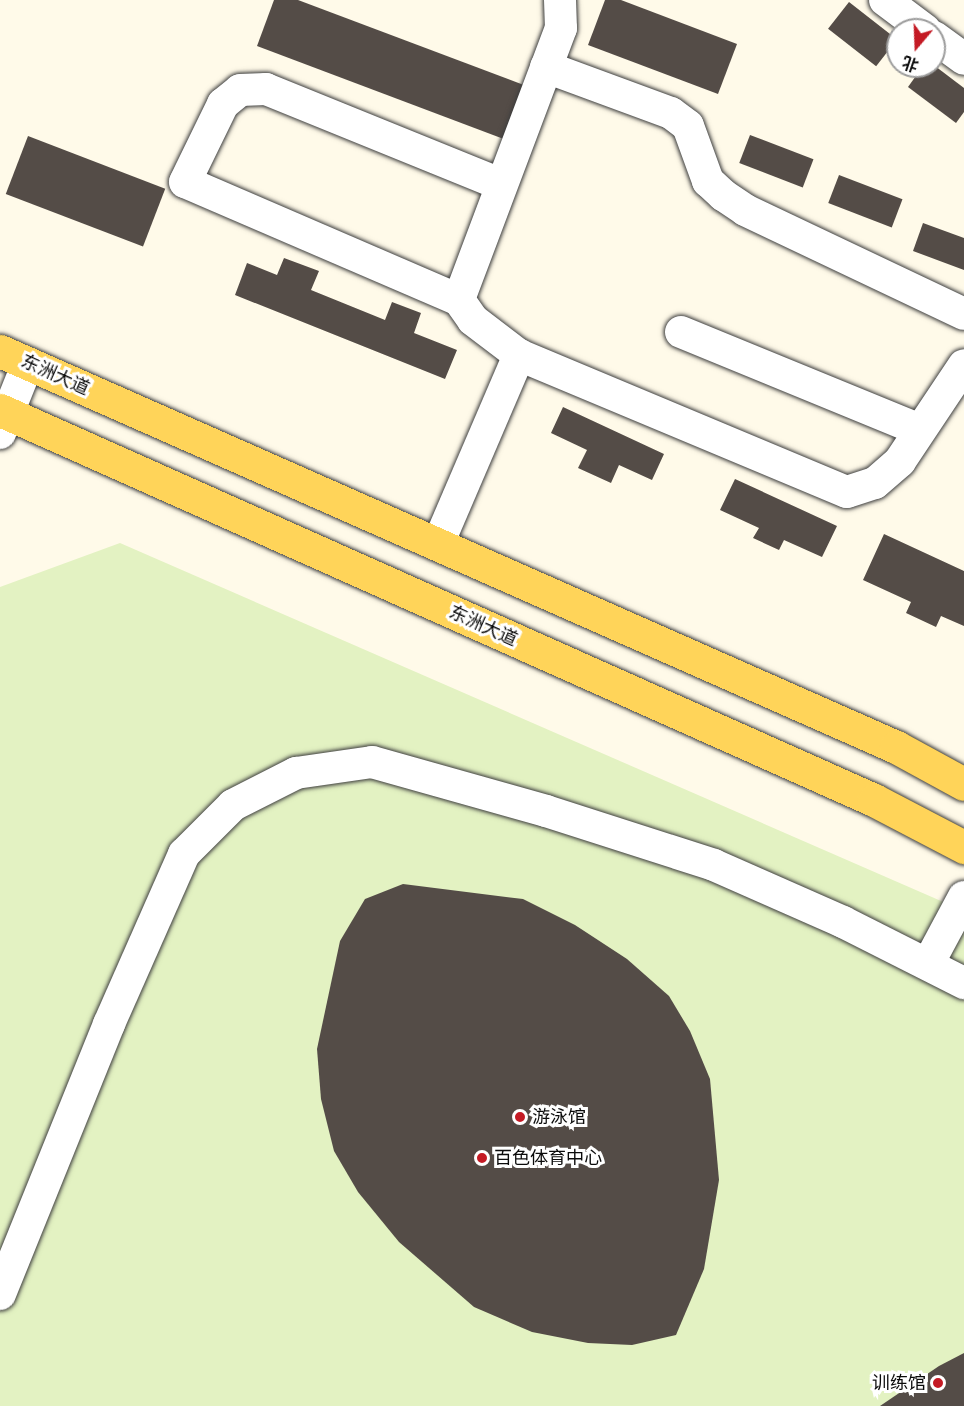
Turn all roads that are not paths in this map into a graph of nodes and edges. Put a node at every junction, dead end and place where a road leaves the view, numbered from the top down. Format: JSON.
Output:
{"nodes":[{"id":1,"x":560,"y":0,"type":"edge"},
{"id":2,"x":885,"y":0,"type":"edge"},
{"id":3,"x":909,"y":18,"type":"edge"},
{"id":4,"x":946,"y":46,"type":"edge"},
{"id":5,"x":964,"y":59,"type":"edge"},
{"id":6,"x":546,"y":68,"type":"junction"},
{"id":7,"x":501,"y":184,"type":"junction"},
{"id":8,"x":459,"y":300,"type":"junction"},
{"id":9,"x":964,"y":314,"type":"edge"},
{"id":10,"x":681,"y":332,"type":"dead end"},
{"id":11,"x":519,"y":355,"type":"junction"},
{"id":12,"x":14,"y":357,"type":"edge"},
{"id":13,"x":964,"y":365,"type":"edge"},
{"id":14,"x":3,"y":419,"type":"edge"},
{"id":15,"x":920,"y":430,"type":"junction"},
{"id":16,"x":438,"y":544,"type":"junction"},
{"id":17,"x":964,"y":784,"type":"edge"},
{"id":18,"x":964,"y":847,"type":"edge"},
{"id":19,"x":964,"y":897,"type":"edge"},
{"id":20,"x":928,"y":964,"type":"junction"},
{"id":21,"x":964,"y":983,"type":"edge"},
{"id":22,"x":0,"y":1294,"type":"edge"}],
"edges":[{"from":1,"to":6,"type":"street"},
{"from":2,"to":3,"type":"street"},
{"from":4,"to":5,"type":"street"},
{"from":6,"to":7,"type":"street"},
{"from":6,"to":9,"type":"street"},
{"from":7,"to":8,"type":"street"},
{"from":7,"to":8,"type":"street"},
{"from":8,"to":11,"type":"street"},
{"from":10,"to":15,"type":"street"},
{"from":11,"to":15,"type":"street"},
{"from":11,"to":16,"type":"street"},
{"from":12,"to":14,"type":"street"},
{"from":12,"to":16,"type":"main road","name":"东洲大道"},
{"from":13,"to":15,"type":"street"},
{"from":14,"to":18,"type":"main road","name":"东洲大道"},
{"from":16,"to":17,"type":"main road","name":"东洲大道"},
{"from":19,"to":20,"type":"street"},
{"from":20,"to":21,"type":"street"},
{"from":20,"to":22,"type":"street"}]}
